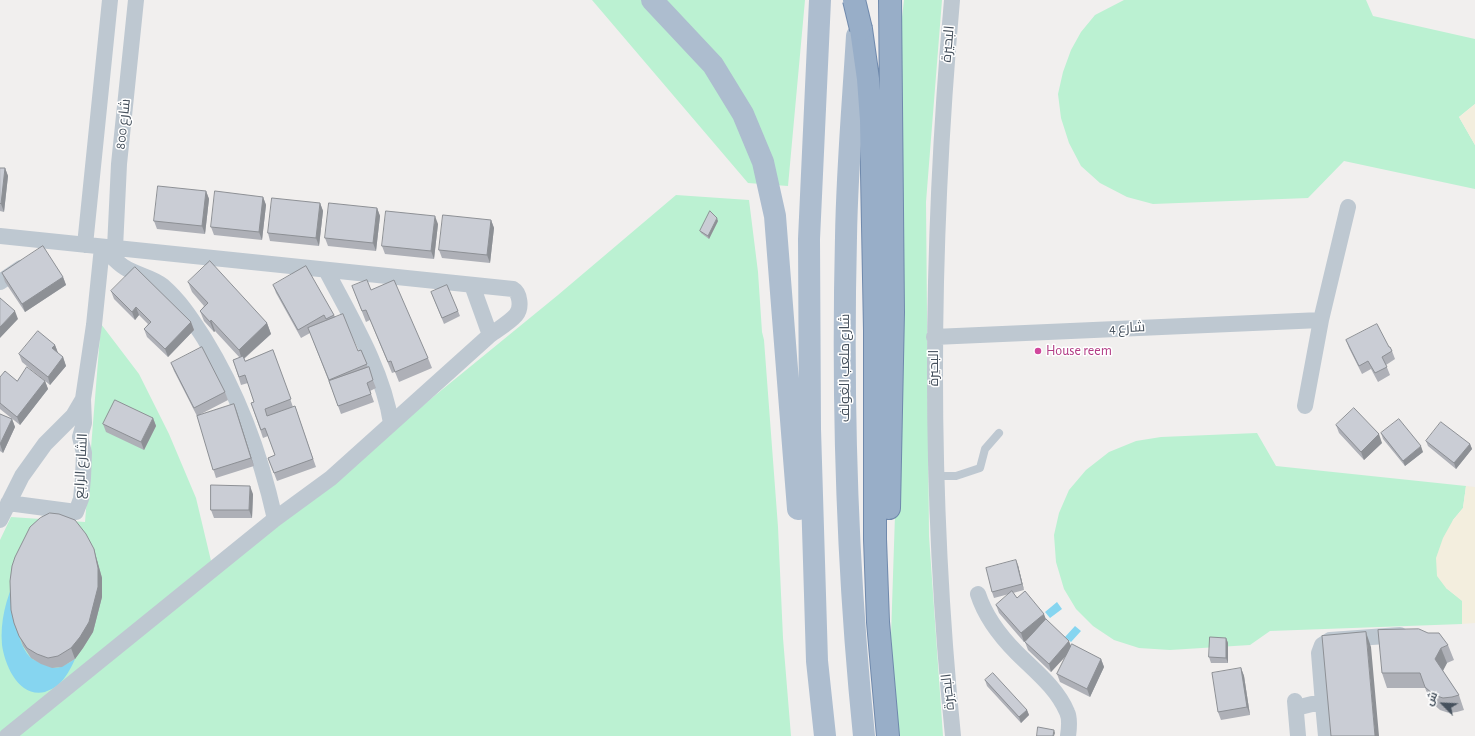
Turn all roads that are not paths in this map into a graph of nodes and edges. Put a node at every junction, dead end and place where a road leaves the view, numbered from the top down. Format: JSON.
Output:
{"nodes":[{"id":1,"x":110,"y":0,"type":"edge"},
{"id":2,"x":136,"y":0,"type":"edge"},
{"id":3,"x":652,"y":0,"type":"edge"},
{"id":4,"x":820,"y":0,"type":"edge"},
{"id":5,"x":854,"y":0,"type":"edge"},
{"id":6,"x":858,"y":0,"type":"edge"},
{"id":7,"x":890,"y":0,"type":"edge"},
{"id":8,"x":952,"y":0,"type":"edge"},
{"id":9,"x":93,"y":162,"type":"junction"},
{"id":10,"x":119,"y":164,"type":"junction"},
{"id":11,"x":1348,"y":207,"type":"dead end"},
{"id":12,"x":0,"y":236,"type":"edge"},
{"id":13,"x":64,"y":243,"type":"junction"},
{"id":14,"x":85,"y":245,"type":"junction"},
{"id":15,"x":108,"y":247,"type":"junction"},
{"id":16,"x":326,"y":270,"type":"junction"},
{"id":17,"x":0,"y":282,"type":"edge"},
{"id":18,"x":472,"y":285,"type":"junction"},
{"id":19,"x":1321,"y":320,"type":"junction"},
{"id":20,"x":490,"y":335,"type":"junction"},
{"id":21,"x":934,"y":337,"type":"junction"},
{"id":22,"x":83,"y":399,"type":"junction"},
{"id":23,"x":1305,"y":406,"type":"dead end"},
{"id":24,"x":390,"y":423,"type":"junction"},
{"id":25,"x":999,"y":433,"type":"dead end"},
{"id":26,"x":935,"y":476,"type":"junction"},
{"id":27,"x":8,"y":503,"type":"junction"},
{"id":28,"x":275,"y":519,"type":"junction"},
{"id":29,"x":0,"y":520,"type":"edge"},
{"id":30,"x":978,"y":594,"type":"dead end"},
{"id":31,"x":878,"y":622,"type":"junction"},
{"id":32,"x":1418,"y":634,"type":"edge"},
{"id":33,"x":817,"y":661,"type":"junction"},
{"id":34,"x":1323,"y":704,"type":"junction"},
{"id":35,"x":7,"y":736,"type":"edge"},
{"id":36,"x":825,"y":736,"type":"edge"},
{"id":37,"x":864,"y":736,"type":"edge"},
{"id":38,"x":888,"y":736,"type":"edge"},
{"id":39,"x":952,"y":736,"type":"edge"},
{"id":40,"x":1068,"y":736,"type":"edge"},
{"id":41,"x":1298,"y":736,"type":"edge"},
{"id":42,"x":1326,"y":736,"type":"edge"}],
"edges":[{"from":1,"to":9,"type":"street","name":"شارع 800"},
{"from":2,"to":10,"type":"street","name":"شارع 800"},
{"from":3,"to":33,"type":"main road"},
{"from":4,"to":33,"type":"main road"},
{"from":5,"to":31,"type":"highway","bridge":true},
{"from":6,"to":37,"type":"main road","name":"شارع ملعب الغولف"},
{"from":7,"to":31,"type":"highway"},
{"from":8,"to":21,"type":"street","name":"البحيرة"},
{"from":9,"to":10,"type":"street"},
{"from":9,"to":14,"type":"street","name":"شارع 800"},
{"from":10,"to":15,"type":"street","name":"شارع 800"},
{"from":11,"to":19,"type":"street"},
{"from":12,"to":13,"type":"street"},
{"from":13,"to":14,"type":"street"},
{"from":13,"to":17,"type":"street"},
{"from":14,"to":15,"type":"street"},
{"from":15,"to":16,"type":"street"},
{"from":15,"to":22,"type":"street","name":"الشارع الرابع"},
{"from":15,"to":28,"type":"street"},
{"from":16,"to":18,"type":"street"},
{"from":16,"to":24,"type":"street"},
{"from":18,"to":20,"type":"street"},
{"from":18,"to":20,"type":"street"},
{"from":19,"to":21,"type":"street","name":"شارع 4"},
{"from":19,"to":23,"type":"street"},
{"from":20,"to":24,"type":"street"},
{"from":21,"to":26,"type":"street","name":"البحيرة"},
{"from":22,"to":27,"type":"street","name":"الشارع الرابع"},
{"from":22,"to":27,"type":"street","name":"الشارع الرابع"},
{"from":24,"to":28,"type":"street"},
{"from":25,"to":26,"type":"lane"},
{"from":26,"to":39,"type":"street","name":"البحيرة"},
{"from":27,"to":29,"type":"street","name":"الشارع الرابع"},
{"from":28,"to":35,"type":"street"},
{"from":30,"to":40,"type":"street"},
{"from":31,"to":38,"type":"highway"},
{"from":32,"to":34,"type":"street"},
{"from":33,"to":36,"type":"main road"},
{"from":34,"to":41,"type":"street"},
{"from":34,"to":42,"type":"street"}]}
